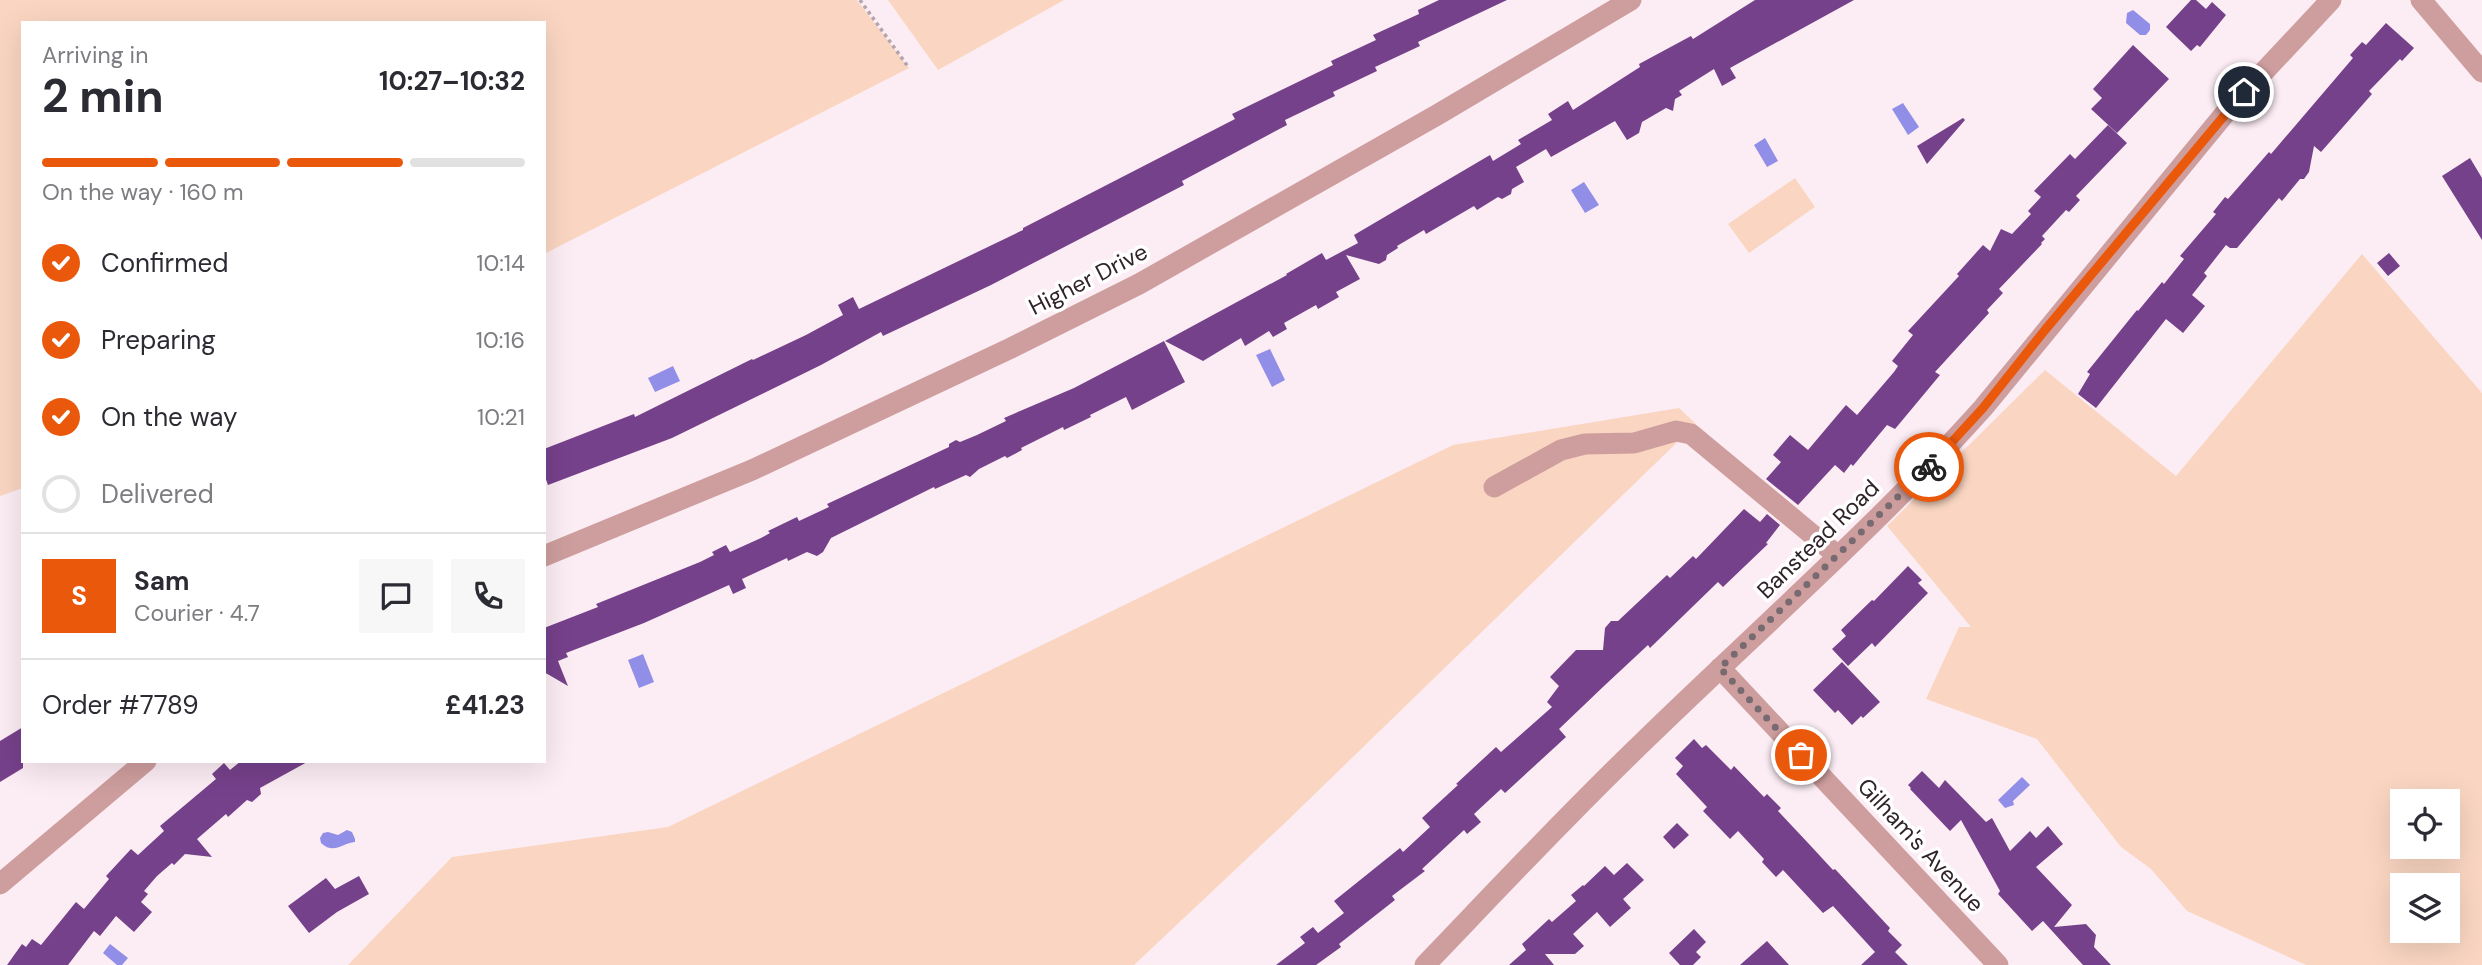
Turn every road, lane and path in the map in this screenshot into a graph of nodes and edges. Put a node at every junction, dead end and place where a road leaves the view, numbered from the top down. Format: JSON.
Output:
{"nodes":[{"id":1,"x":860,"y":0,"type":"edge"},
{"id":2,"x":1630,"y":0,"type":"edge"},
{"id":3,"x":2330,"y":0,"type":"edge"},
{"id":4,"x":2421,"y":0,"type":"edge"},
{"id":5,"x":909,"y":68,"type":"dead end"},
{"id":6,"x":2482,"y":72,"type":"edge"},
{"id":7,"x":1493,"y":487,"type":"dead end"},
{"id":8,"x":546,"y":555,"type":"edge"},
{"id":9,"x":1838,"y":556,"type":"junction"},
{"id":10,"x":1720,"y":668,"type":"junction"},
{"id":11,"x":144,"y":763,"type":"edge"},
{"id":12,"x":0,"y":884,"type":"edge"},
{"id":13,"x":1425,"y":965,"type":"edge"},
{"id":14,"x":1998,"y":965,"type":"edge"}],
"edges":[{"from":1,"to":5,"type":"path"},
{"from":2,"to":8,"type":"street","name":"Higher Drive"},
{"from":3,"to":9,"type":"street","name":"Banstead Road"},
{"from":4,"to":6,"type":"street"},
{"from":7,"to":9,"type":"street"},
{"from":9,"to":10,"type":"street","name":"Banstead Road"},
{"from":10,"to":13,"type":"street","name":"Banstead Road"},
{"from":10,"to":14,"type":"street","name":"Gilham's Avenue"},
{"from":11,"to":12,"type":"street"}]}
